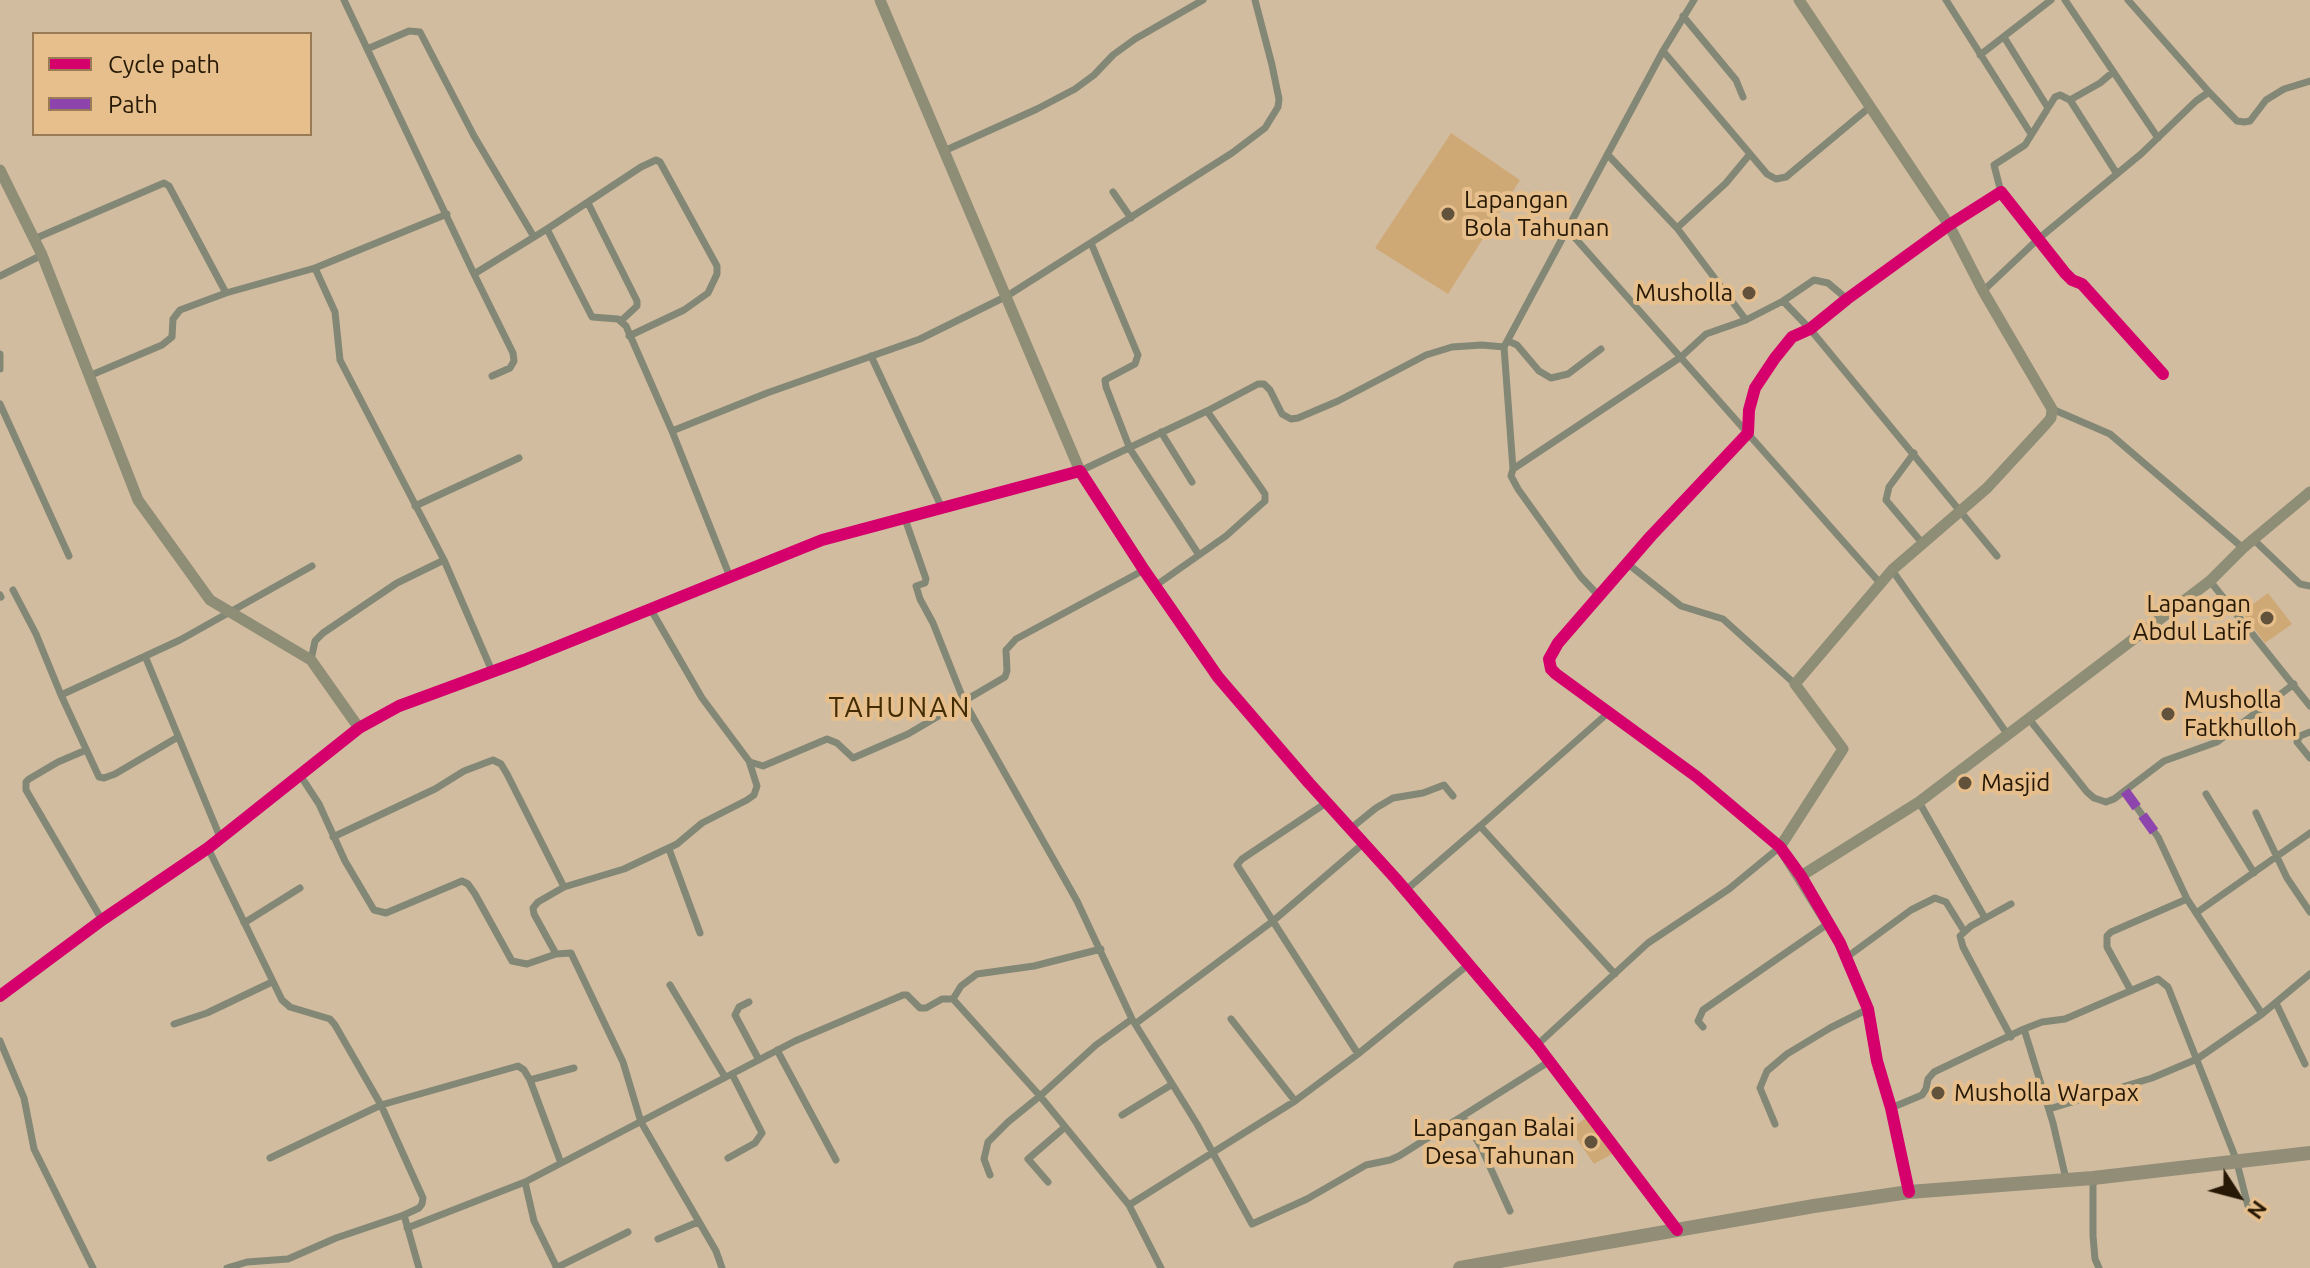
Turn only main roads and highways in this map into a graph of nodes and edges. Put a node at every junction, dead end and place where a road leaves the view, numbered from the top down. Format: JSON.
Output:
{"nodes":[{"id":1,"x":2310,"y":1153,"type":"edge"},
{"id":2,"x":1460,"y":1268,"type":"edge"}],
"edges":[{"from":1,"to":2,"type":"highway"}]}
